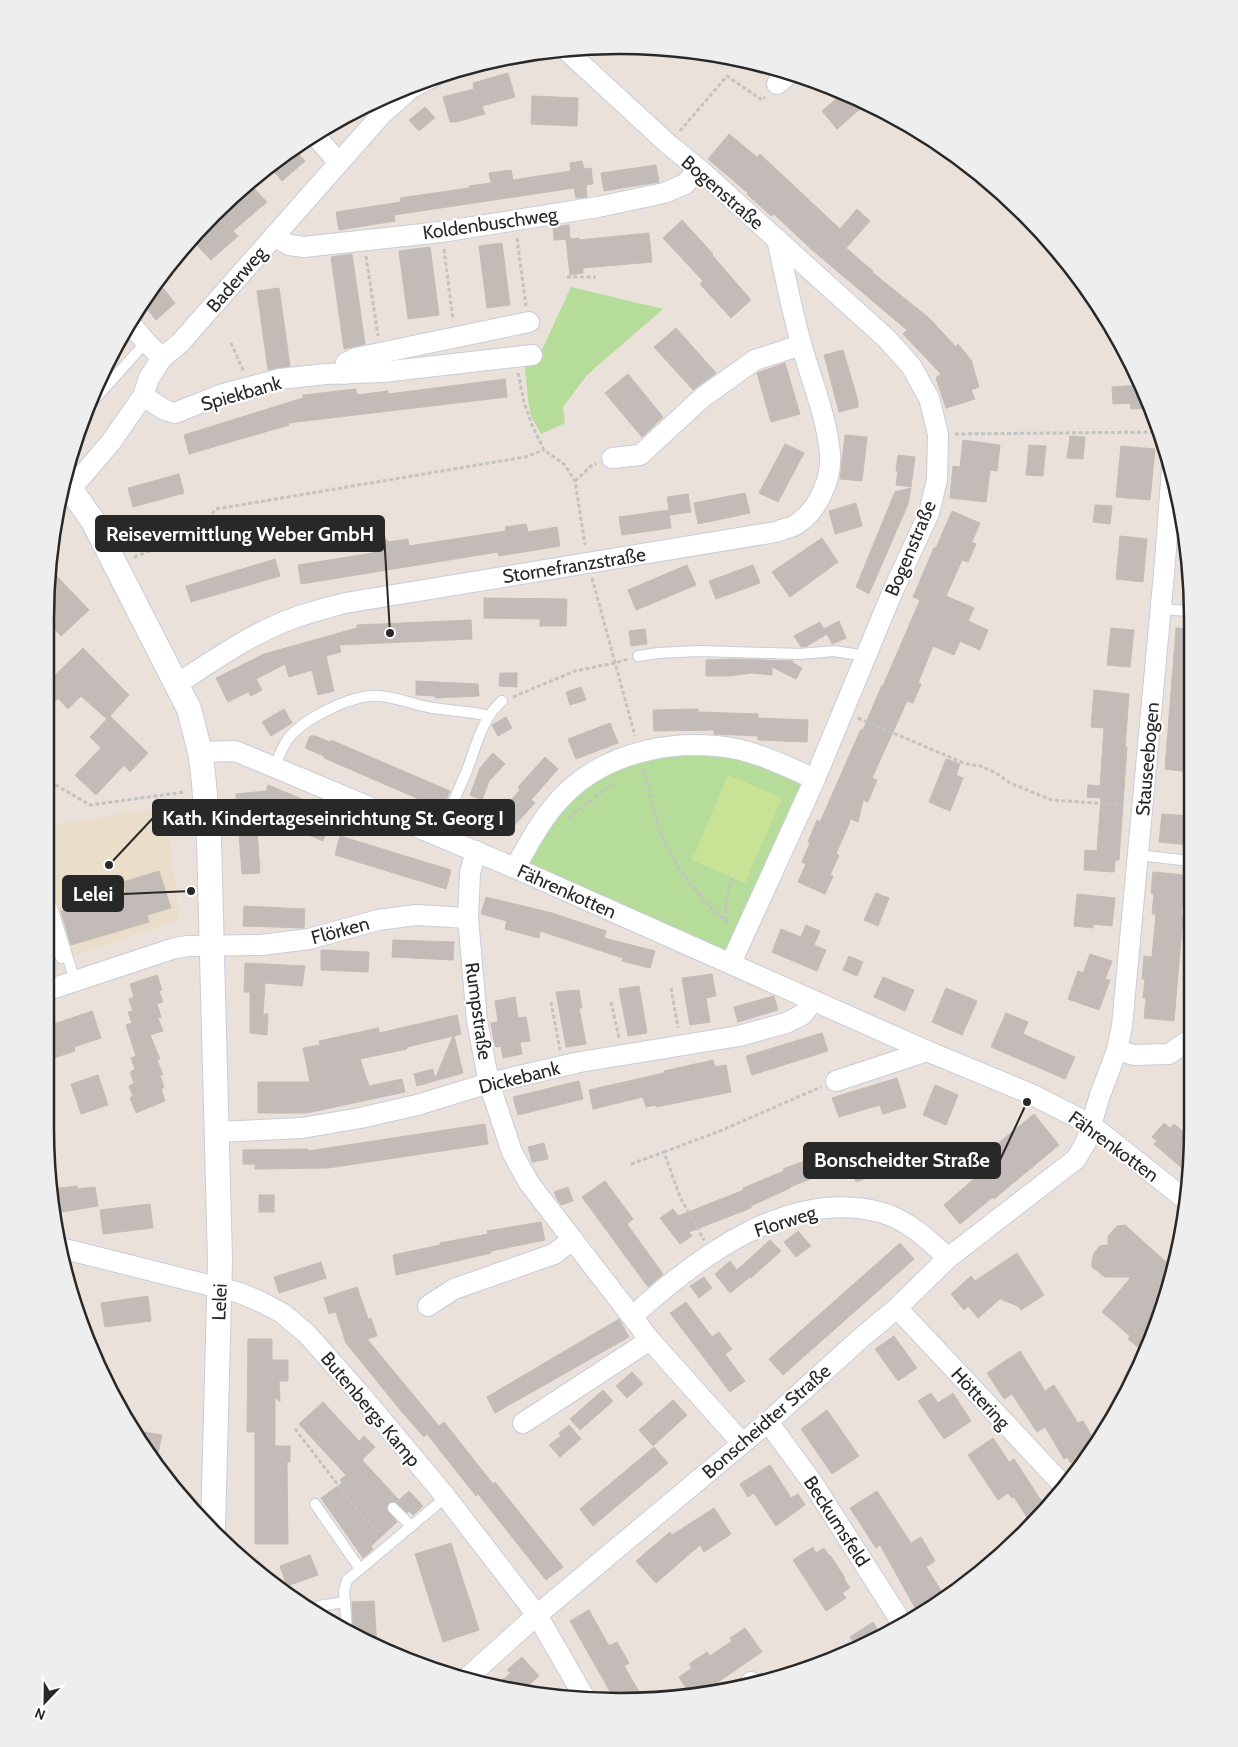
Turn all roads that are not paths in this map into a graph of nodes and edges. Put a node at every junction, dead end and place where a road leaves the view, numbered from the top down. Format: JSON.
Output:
{"nodes":[{"id":1,"x":573,"y":56,"type":"edge"},
{"id":2,"x":399,"y":99,"type":"edge"},
{"id":3,"x":319,"y":140,"type":"edge"},
{"id":4,"x":338,"y":162,"type":"junction"},
{"id":5,"x":699,"y":169,"type":"junction"},
{"id":6,"x":274,"y":236,"type":"junction"},
{"id":7,"x":777,"y":239,"type":"junction"},
{"id":8,"x":528,"y":315,"type":"road end"},
{"id":9,"x":134,"y":328,"type":"edge"},
{"id":10,"x":146,"y":342,"type":"junction"},
{"id":11,"x":801,"y":345,"type":"junction"},
{"id":12,"x":532,"y":355,"type":"road end"},
{"id":13,"x":162,"y":358,"type":"junction"},
{"id":14,"x":344,"y":374,"type":"junction"},
{"id":15,"x":102,"y":391,"type":"edge"},
{"id":16,"x":143,"y":396,"type":"junction"},
{"id":17,"x":612,"y":458,"type":"road end"},
{"id":18,"x":71,"y":483,"type":"edge"},
{"id":19,"x":68,"y":495,"type":"edge"},
{"id":20,"x":1170,"y":495,"type":"edge"},
{"id":21,"x":1161,"y":609,"type":"junction"},
{"id":22,"x":1184,"y":611,"type":"edge"},
{"id":23,"x":638,"y":656,"type":"road end"},
{"id":24,"x":866,"y":656,"type":"junction"},
{"id":25,"x":177,"y":684,"type":"junction"},
{"id":26,"x":502,"y":702,"type":"road end"},
{"id":27,"x":489,"y":716,"type":"junction"},
{"id":28,"x":200,"y":752,"type":"junction"},
{"id":29,"x":274,"y":767,"type":"junction"},
{"id":30,"x":815,"y":779,"type":"junction"},
{"id":31,"x":438,"y":835,"type":"junction"},
{"id":32,"x":476,"y":851,"type":"junction"},
{"id":33,"x":1138,"y":855,"type":"junction"},
{"id":34,"x":1184,"y":860,"type":"edge"},
{"id":35,"x":515,"y":868,"type":"junction"},
{"id":36,"x":54,"y":914,"type":"edge"},
{"id":37,"x":468,"y":918,"type":"junction"},
{"id":38,"x":54,"y":938,"type":"edge"},
{"id":39,"x":212,"y":946,"type":"junction"},
{"id":40,"x":731,"y":964,"type":"junction"},
{"id":41,"x":72,"y":982,"type":"junction"},
{"id":42,"x":54,"y":988,"type":"edge"},
{"id":43,"x":813,"y":1001,"type":"junction"},
{"id":44,"x":1184,"y":1044,"type":"edge"},
{"id":45,"x":1117,"y":1050,"type":"junction"},
{"id":46,"x":927,"y":1051,"type":"junction"},
{"id":47,"x":836,"y":1081,"type":"road end"},
{"id":48,"x":489,"y":1083,"type":"junction"},
{"id":49,"x":1090,"y":1124,"type":"junction"},
{"id":50,"x":216,"y":1132,"type":"junction"},
{"id":51,"x":1180,"y":1195,"type":"edge"},
{"id":52,"x":572,"y":1240,"type":"junction"},
{"id":53,"x":68,"y":1250,"type":"edge"},
{"id":54,"x":948,"y":1258,"type":"junction"},
{"id":55,"x":219,"y":1289,"type":"junction"},
{"id":56,"x":428,"y":1306,"type":"dead end"},
{"id":57,"x":897,"y":1308,"type":"junction"},
{"id":58,"x":633,"y":1316,"type":"junction"},
{"id":59,"x":650,"y":1340,"type":"junction"},
{"id":60,"x":768,"y":1422,"type":"junction"},
{"id":61,"x":523,"y":1423,"type":"dead end"},
{"id":62,"x":742,"y":1443,"type":"junction"},
{"id":63,"x":1060,"y":1481,"type":"edge"},
{"id":64,"x":446,"y":1497,"type":"junction"},
{"id":65,"x":315,"y":1504,"type":"dead end"},
{"id":66,"x":393,"y":1508,"type":"dead end"},
{"id":67,"x":213,"y":1522,"type":"edge"},
{"id":68,"x":411,"y":1526,"type":"junction"},
{"id":69,"x":360,"y":1570,"type":"junction"},
{"id":70,"x":344,"y":1602,"type":"junction"},
{"id":71,"x":319,"y":1606,"type":"dead end"},
{"id":72,"x":537,"y":1616,"type":"junction"},
{"id":73,"x":899,"y":1619,"type":"edge"},
{"id":74,"x":346,"y":1623,"type":"edge"},
{"id":75,"x":472,"y":1674,"type":"edge"},
{"id":76,"x":581,"y":1692,"type":"edge"}],
"edges":[{"from":1,"to":5,"type":"street","name":"Bogenstraße"},
{"from":2,"to":4,"type":"street","name":"Baderweg"},
{"from":3,"to":4,"type":"street"},
{"from":4,"to":6,"type":"street","name":"Baderweg"},
{"from":5,"to":6,"type":"street","name":"Koldenbuschweg"},
{"from":5,"to":7,"type":"street","name":"Bogenstraße"},
{"from":6,"to":13,"type":"street","name":"Baderweg"},
{"from":7,"to":11,"type":"street","name":"Stornefranzstraße"},
{"from":7,"to":24,"type":"street","name":"Bogenstraße"},
{"from":8,"to":14,"type":"street"},
{"from":9,"to":10,"type":"street"},
{"from":10,"to":13,"type":"street"},
{"from":10,"to":15,"type":"lane"},
{"from":11,"to":17,"type":"street"},
{"from":11,"to":25,"type":"street","name":"Stornefranzstraße"},
{"from":12,"to":14,"type":"street","name":"Spiekbank"},
{"from":13,"to":16,"type":"street","name":"Baderweg"},
{"from":14,"to":16,"type":"street","name":"Spiekbank"},
{"from":16,"to":18,"type":"street","name":"Baderweg"},
{"from":19,"to":25,"type":"street","name":"Lelei"},
{"from":20,"to":21,"type":"street","name":"Stauseebogen"},
{"from":21,"to":22,"type":"lane"},
{"from":21,"to":33,"type":"street","name":"Stauseebogen"},
{"from":23,"to":24,"type":"lane"},
{"from":24,"to":30,"type":"street","name":"Bogenstraße"},
{"from":25,"to":28,"type":"street","name":"Lelei"},
{"from":26,"to":27,"type":"lane"},
{"from":27,"to":29,"type":"lane"},
{"from":27,"to":31,"type":"lane"},
{"from":28,"to":29,"type":"street","name":"Fährenkotten"},
{"from":28,"to":39,"type":"street","name":"Lelei"},
{"from":29,"to":31,"type":"street","name":"Fährenkotten"},
{"from":30,"to":35,"type":"street"},
{"from":30,"to":40,"type":"street","name":"Bogenstraße"},
{"from":31,"to":32,"type":"street","name":"Fährenkotten"},
{"from":32,"to":35,"type":"street","name":"Fährenkotten"},
{"from":32,"to":37,"type":"street","name":"Rumpstraße"},
{"from":33,"to":34,"type":"lane"},
{"from":33,"to":45,"type":"street","name":"Stauseebogen"},
{"from":35,"to":40,"type":"street","name":"Fährenkotten"},
{"from":36,"to":41,"type":"lane"},
{"from":37,"to":39,"type":"street","name":"Flörken"},
{"from":37,"to":48,"type":"street","name":"Rumpstraße"},
{"from":38,"to":41,"type":"lane"},
{"from":39,"to":41,"type":"street","name":"Flörken"},
{"from":39,"to":50,"type":"street","name":"Lelei"},
{"from":40,"to":43,"type":"street","name":"Fährenkotten"},
{"from":41,"to":42,"type":"street","name":"Flörken"},
{"from":43,"to":46,"type":"street","name":"Fährenkotten"},
{"from":43,"to":48,"type":"street","name":"Dickebank"},
{"from":44,"to":45,"type":"street"},
{"from":45,"to":49,"type":"street","name":"Bonscheidter Straße"},
{"from":46,"to":47,"type":"street"},
{"from":46,"to":49,"type":"street","name":"Fährenkotten"},
{"from":48,"to":50,"type":"street","name":"Dickebank"},
{"from":48,"to":52,"type":"street","name":"Rumpstraße"},
{"from":49,"to":51,"type":"street","name":"Fährenkotten"},
{"from":49,"to":54,"type":"street","name":"Bonscheidter Straße"},
{"from":50,"to":55,"type":"street","name":"Lelei"},
{"from":52,"to":56,"type":"street"},
{"from":52,"to":58,"type":"street","name":"Rumpstraße"},
{"from":53,"to":55,"type":"street","name":"Butenbergs Kamp"},
{"from":54,"to":57,"type":"street","name":"Bonscheidter Straße"},
{"from":54,"to":58,"type":"street","name":"Florweg"},
{"from":55,"to":64,"type":"street","name":"Butenbergs Kamp"},
{"from":55,"to":67,"type":"street","name":"Lelei"},
{"from":57,"to":60,"type":"street","name":"Bonscheidter Straße"},
{"from":57,"to":63,"type":"street","name":"Höttering"},
{"from":58,"to":59,"type":"street","name":"Rumpstraße"},
{"from":59,"to":61,"type":"street"},
{"from":59,"to":62,"type":"street","name":"Rumpstraße"},
{"from":60,"to":62,"type":"street","name":"Bonscheidter Straße"},
{"from":60,"to":73,"type":"street","name":"Beckumsfeld"},
{"from":62,"to":72,"type":"street","name":"Bonscheidter Straße"},
{"from":64,"to":68,"type":"lane"},
{"from":64,"to":72,"type":"street","name":"Butenbergs Kamp"},
{"from":65,"to":69,"type":"lane"},
{"from":66,"to":68,"type":"lane"},
{"from":68,"to":69,"type":"lane"},
{"from":69,"to":70,"type":"lane"},
{"from":70,"to":71,"type":"lane"},
{"from":70,"to":74,"type":"lane"},
{"from":72,"to":75,"type":"street","name":"Bonscheidter Straße"},
{"from":72,"to":76,"type":"street","name":"Butenbergs Kamp"}]}
